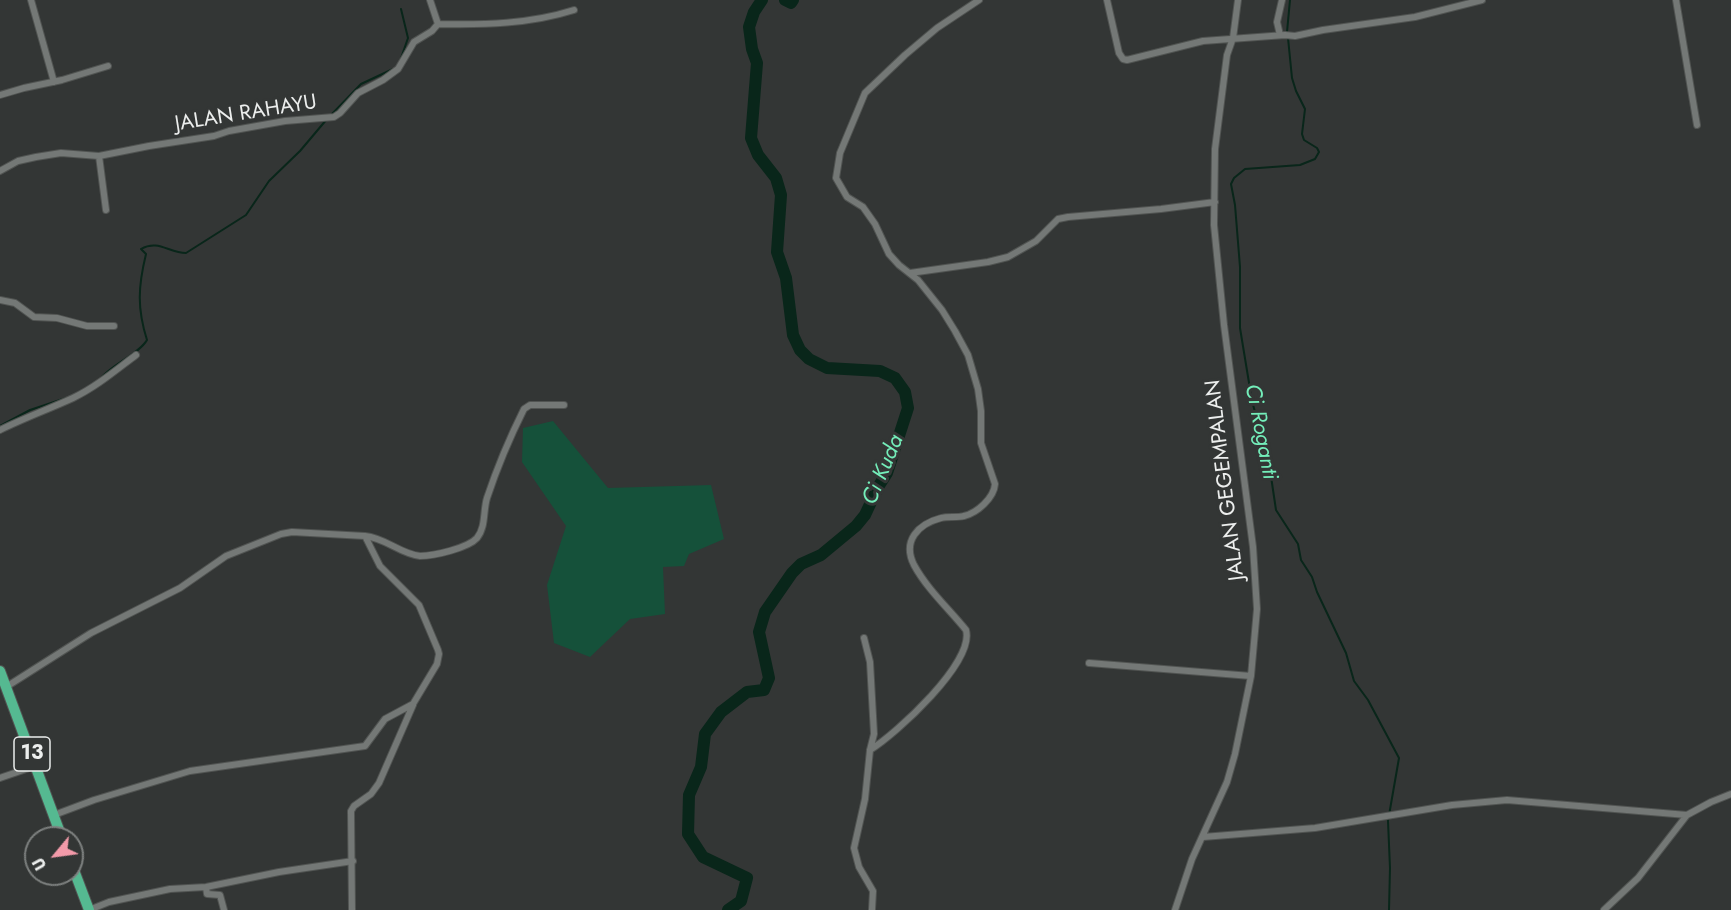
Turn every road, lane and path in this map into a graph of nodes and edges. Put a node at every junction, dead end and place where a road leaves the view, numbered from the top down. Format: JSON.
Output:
{"nodes":[{"id":1,"x":31,"y":0,"type":"edge"},
{"id":2,"x":430,"y":0,"type":"edge"},
{"id":3,"x":979,"y":0,"type":"edge"},
{"id":4,"x":1107,"y":0,"type":"edge"},
{"id":5,"x":1238,"y":0,"type":"edge"},
{"id":6,"x":1282,"y":0,"type":"edge"},
{"id":7,"x":1482,"y":0,"type":"edge"},
{"id":8,"x":1676,"y":0,"type":"edge"},
{"id":9,"x":574,"y":10,"type":"dead end"},
{"id":10,"x":438,"y":24,"type":"junction"},
{"id":11,"x":1282,"y":35,"type":"junction"},
{"id":12,"x":1233,"y":38,"type":"junction"},
{"id":13,"x":108,"y":66,"type":"dead end"},
{"id":14,"x":54,"y":82,"type":"junction"},
{"id":15,"x":0,"y":95,"type":"edge"},
{"id":16,"x":1697,"y":124,"type":"dead end"},
{"id":17,"x":99,"y":156,"type":"junction"},
{"id":18,"x":0,"y":171,"type":"edge"},
{"id":19,"x":1215,"y":202,"type":"junction"},
{"id":20,"x":106,"y":210,"type":"dead end"},
{"id":21,"x":910,"y":273,"type":"junction"},
{"id":22,"x":0,"y":300,"type":"edge"},
{"id":23,"x":114,"y":326,"type":"dead end"},
{"id":24,"x":136,"y":355,"type":"dead end"},
{"id":25,"x":564,"y":405,"type":"dead end"},
{"id":26,"x":0,"y":430,"type":"edge"},
{"id":27,"x":365,"y":536,"type":"junction"},
{"id":28,"x":864,"y":638,"type":"dead end"},
{"id":29,"x":1089,"y":663,"type":"dead end"},
{"id":30,"x":0,"y":671,"type":"edge"},
{"id":31,"x":1251,"y":676,"type":"junction"},
{"id":32,"x":6,"y":687,"type":"junction"},
{"id":33,"x":413,"y":704,"type":"junction"},
{"id":34,"x":870,"y":750,"type":"junction"},
{"id":35,"x":36,"y":766,"type":"junction"},
{"id":36,"x":0,"y":778,"type":"edge"},
{"id":37,"x":1731,"y":794,"type":"edge"},
{"id":38,"x":54,"y":815,"type":"junction"},
{"id":39,"x":1687,"y":815,"type":"junction"},
{"id":40,"x":58,"y":826,"type":"edge"},
{"id":41,"x":1203,"y":837,"type":"junction"},
{"id":42,"x":353,"y":861,"type":"junction"},
{"id":43,"x":80,"y":886,"type":"edge"},
{"id":44,"x":206,"y":887,"type":"junction"},
{"id":45,"x":89,"y":910,"type":"edge"},
{"id":46,"x":224,"y":910,"type":"edge"},
{"id":47,"x":352,"y":910,"type":"edge"},
{"id":48,"x":872,"y":910,"type":"edge"},
{"id":49,"x":1175,"y":910,"type":"edge"},
{"id":50,"x":1604,"y":910,"type":"edge"}],
"edges":[{"from":1,"to":14,"type":"street"},
{"from":2,"to":10,"type":"street"},
{"from":3,"to":21,"type":"street"},
{"from":4,"to":12,"type":"street"},
{"from":5,"to":12,"type":"street","name":"JALAN GEGEMPALAN"},
{"from":6,"to":11,"type":"street"},
{"from":7,"to":11,"type":"street"},
{"from":8,"to":16,"type":"street"},
{"from":9,"to":10,"type":"street"},
{"from":10,"to":17,"type":"street","name":"JALAN RAHAYU"},
{"from":11,"to":12,"type":"street"},
{"from":12,"to":19,"type":"street","name":"JALAN GEGEMPALAN"},
{"from":13,"to":14,"type":"street"},
{"from":14,"to":15,"type":"street"},
{"from":17,"to":18,"type":"street","name":"JALAN RAHAYU"},
{"from":17,"to":20,"type":"street"},
{"from":19,"to":21,"type":"street"},
{"from":19,"to":31,"type":"street","name":"JALAN GEGEMPALAN"},
{"from":21,"to":34,"type":"street"},
{"from":22,"to":23,"type":"street"},
{"from":24,"to":26,"type":"street"},
{"from":25,"to":27,"type":"street"},
{"from":27,"to":32,"type":"street"},
{"from":27,"to":33,"type":"street"},
{"from":28,"to":34,"type":"street"},
{"from":29,"to":31,"type":"street"},
{"from":30,"to":32,"type":"highway","number":"13"},
{"from":31,"to":41,"type":"street","name":"JALAN GEGEMPALAN"},
{"from":32,"to":35,"type":"highway","number":"13"},
{"from":33,"to":38,"type":"street"},
{"from":33,"to":42,"type":"street"},
{"from":34,"to":48,"type":"street"},
{"from":35,"to":36,"type":"street"},
{"from":35,"to":38,"type":"highway","number":"13"},
{"from":37,"to":39,"type":"street"},
{"from":38,"to":40,"type":"highway","number":"13"},
{"from":39,"to":41,"type":"street"},
{"from":39,"to":50,"type":"street"},
{"from":41,"to":49,"type":"street","name":"JALAN GEGEMPALAN"},
{"from":42,"to":44,"type":"street"},
{"from":42,"to":47,"type":"street"},
{"from":43,"to":45,"type":"highway"},
{"from":44,"to":45,"type":"street"},
{"from":44,"to":46,"type":"street"}]}
